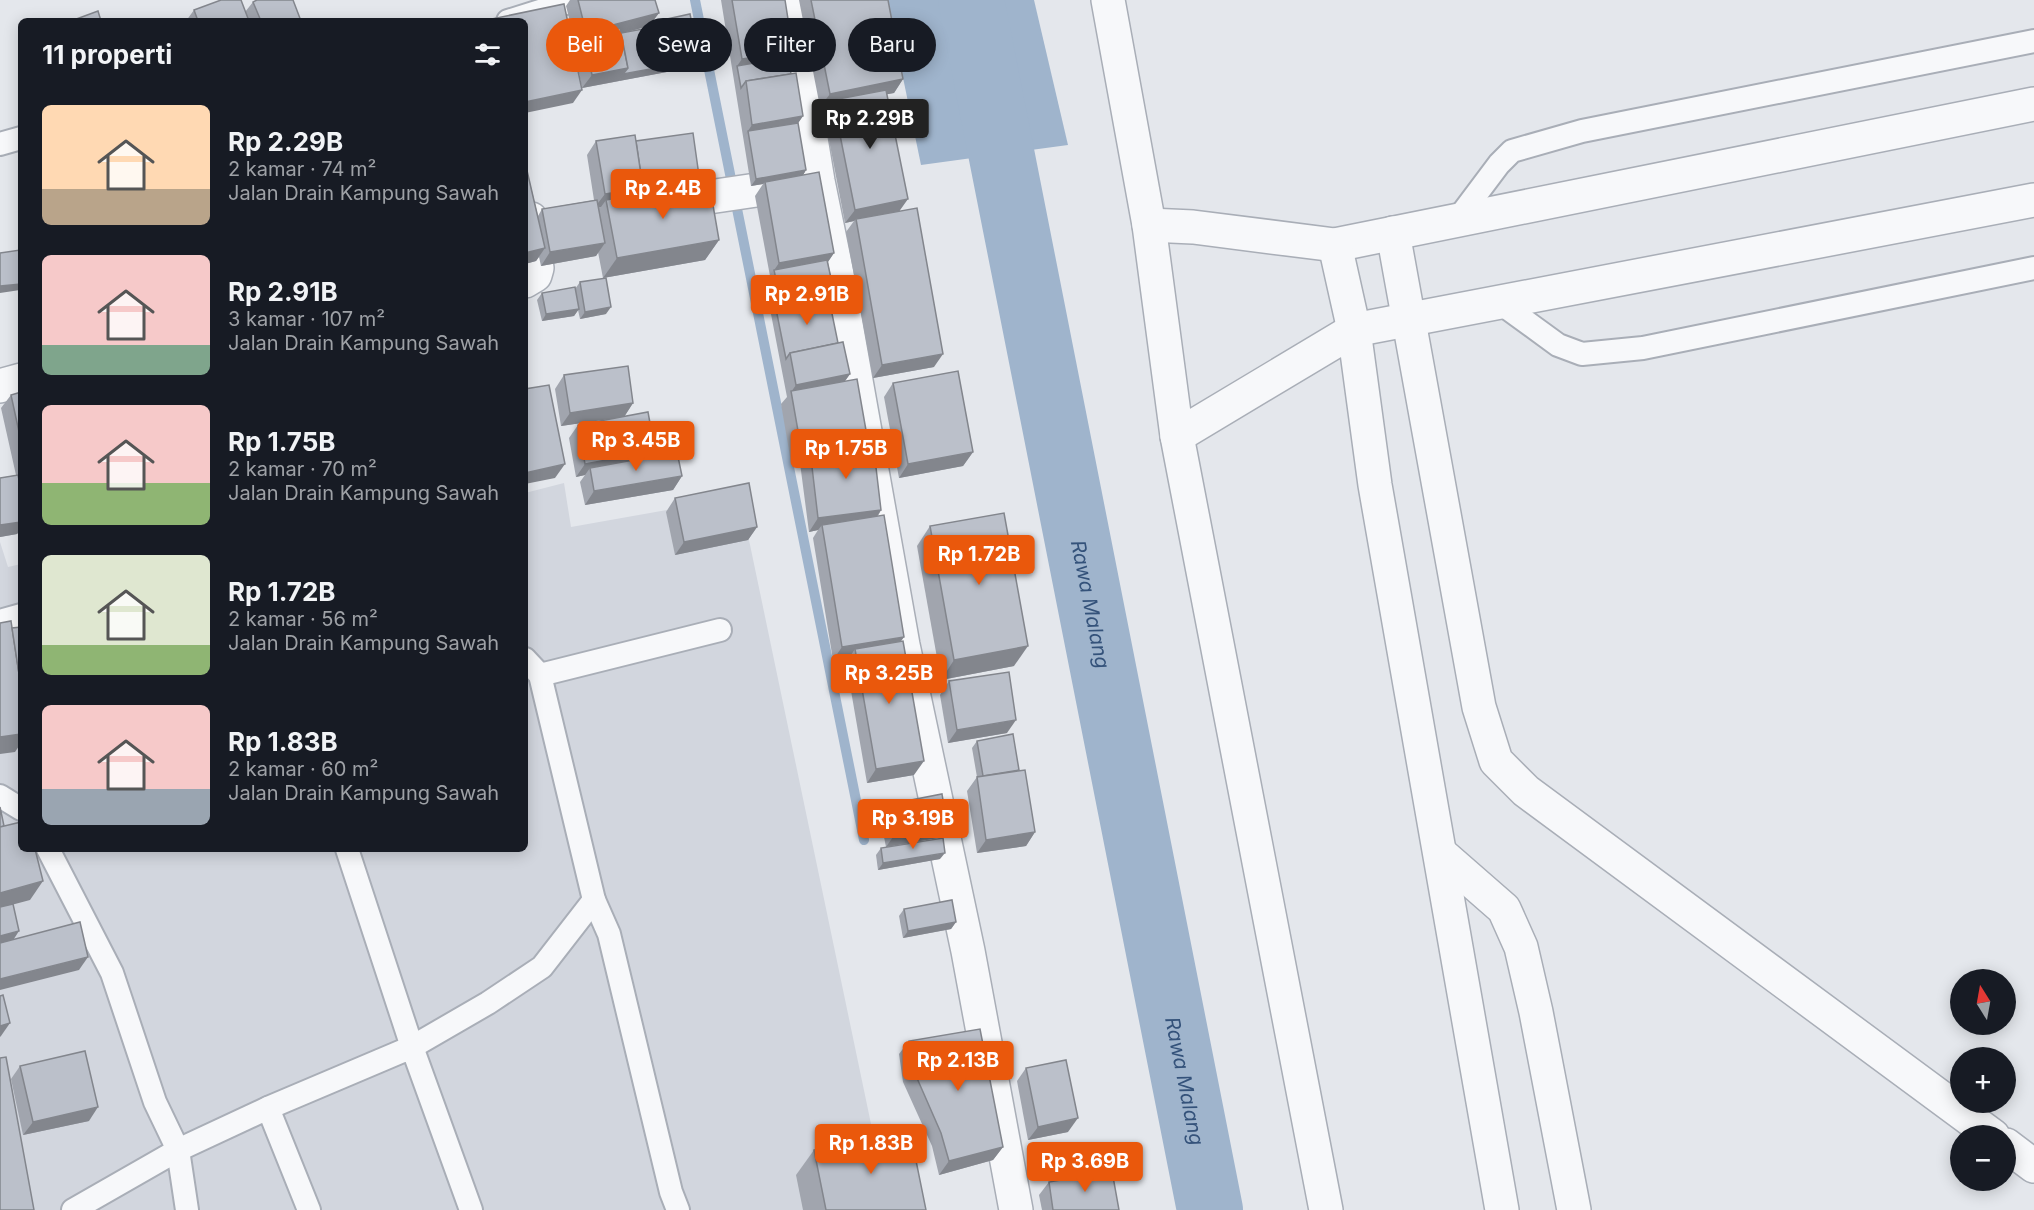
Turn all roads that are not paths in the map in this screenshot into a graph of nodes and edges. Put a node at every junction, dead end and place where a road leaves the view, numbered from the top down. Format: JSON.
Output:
{"nodes":[{"id":1,"x":575,"y":0,"type":"edge"},
{"id":2,"x":788,"y":0,"type":"edge"},
{"id":3,"x":1108,"y":0,"type":"edge"},
{"id":4,"x":518,"y":18,"type":"edge"},
{"id":5,"x":2034,"y":41,"type":"edge"},
{"id":6,"x":2034,"y":104,"type":"edge"},
{"id":7,"x":18,"y":139,"type":"edge"},
{"id":8,"x":0,"y":144,"type":"edge"},
{"id":9,"x":818,"y":181,"type":"junction"},
{"id":10,"x":2034,"y":200,"type":"edge"},
{"id":11,"x":642,"y":206,"type":"edge"},
{"id":12,"x":562,"y":214,"type":"edge"},
{"id":13,"x":1457,"y":220,"type":"junction"},
{"id":14,"x":1149,"y":225,"type":"junction"},
{"id":15,"x":1393,"y":233,"type":"junction"},
{"id":16,"x":1335,"y":245,"type":"junction"},
{"id":17,"x":2034,"y":268,"type":"edge"},
{"id":18,"x":528,"y":279,"type":"edge"},
{"id":19,"x":1499,"y":302,"type":"junction"},
{"id":20,"x":1410,"y":320,"type":"junction"},
{"id":21,"x":1354,"y":330,"type":"junction"},
{"id":22,"x":18,"y":381,"type":"edge"},
{"id":23,"x":0,"y":386,"type":"edge"},
{"id":24,"x":1177,"y":436,"type":"junction"},
{"id":25,"x":18,"y":616,"type":"edge"},
{"id":26,"x":0,"y":621,"type":"edge"},
{"id":27,"x":720,"y":630,"type":"dead end"},
{"id":28,"x":532,"y":667,"type":"edge"},
{"id":29,"x":0,"y":796,"type":"edge"},
{"id":30,"x":18,"y":807,"type":"edge"},
{"id":31,"x":50,"y":852,"type":"edge"},
{"id":32,"x":348,"y":852,"type":"edge"},
{"id":33,"x":1441,"y":854,"type":"junction"},
{"id":34,"x":594,"y":900,"type":"junction"},
{"id":35,"x":412,"y":1047,"type":"junction"},
{"id":36,"x":268,"y":1108,"type":"junction"},
{"id":37,"x":1978,"y":1125,"type":"edge"},
{"id":38,"x":178,"y":1150,"type":"junction"},
{"id":39,"x":2016,"y":1152,"type":"edge"},
{"id":40,"x":2034,"y":1166,"type":"edge"},
{"id":41,"x":73,"y":1210,"type":"edge"},
{"id":42,"x":187,"y":1210,"type":"edge"},
{"id":43,"x":309,"y":1210,"type":"edge"},
{"id":44,"x":471,"y":1210,"type":"edge"},
{"id":45,"x":678,"y":1210,"type":"edge"},
{"id":46,"x":1016,"y":1210,"type":"edge"},
{"id":47,"x":1326,"y":1210,"type":"edge"},
{"id":48,"x":1502,"y":1210,"type":"edge"},
{"id":49,"x":1574,"y":1210,"type":"edge"}],
"edges":[{"from":1,"to":4,"type":"lane"},
{"from":2,"to":9,"type":"street"},
{"from":3,"to":14,"type":"street"},
{"from":5,"to":13,"type":"lane"},
{"from":6,"to":13,"type":"street"},
{"from":7,"to":8,"type":"lane"},
{"from":9,"to":11,"type":"street"},
{"from":9,"to":46,"type":"street"},
{"from":10,"to":19,"type":"street"},
{"from":12,"to":18,"type":"street"},
{"from":13,"to":15,"type":"street"},
{"from":14,"to":16,"type":"street"},
{"from":14,"to":24,"type":"street"},
{"from":15,"to":16,"type":"street"},
{"from":15,"to":20,"type":"street"},
{"from":16,"to":21,"type":"street"},
{"from":17,"to":19,"type":"lane"},
{"from":19,"to":20,"type":"street"},
{"from":20,"to":21,"type":"street"},
{"from":20,"to":37,"type":"street"},
{"from":21,"to":24,"type":"street"},
{"from":21,"to":33,"type":"street"},
{"from":22,"to":23,"type":"street"},
{"from":24,"to":47,"type":"street"},
{"from":25,"to":26,"type":"lane"},
{"from":27,"to":28,"type":"lane"},
{"from":28,"to":34,"type":"lane"},
{"from":29,"to":30,"type":"lane"},
{"from":31,"to":38,"type":"lane"},
{"from":32,"to":35,"type":"lane"},
{"from":33,"to":48,"type":"street"},
{"from":33,"to":49,"type":"street"},
{"from":34,"to":35,"type":"lane"},
{"from":34,"to":45,"type":"lane"},
{"from":35,"to":36,"type":"lane"},
{"from":35,"to":44,"type":"lane"},
{"from":36,"to":38,"type":"lane"},
{"from":36,"to":43,"type":"lane"},
{"from":38,"to":41,"type":"lane"},
{"from":38,"to":42,"type":"lane"},
{"from":39,"to":40,"type":"street"}]}
